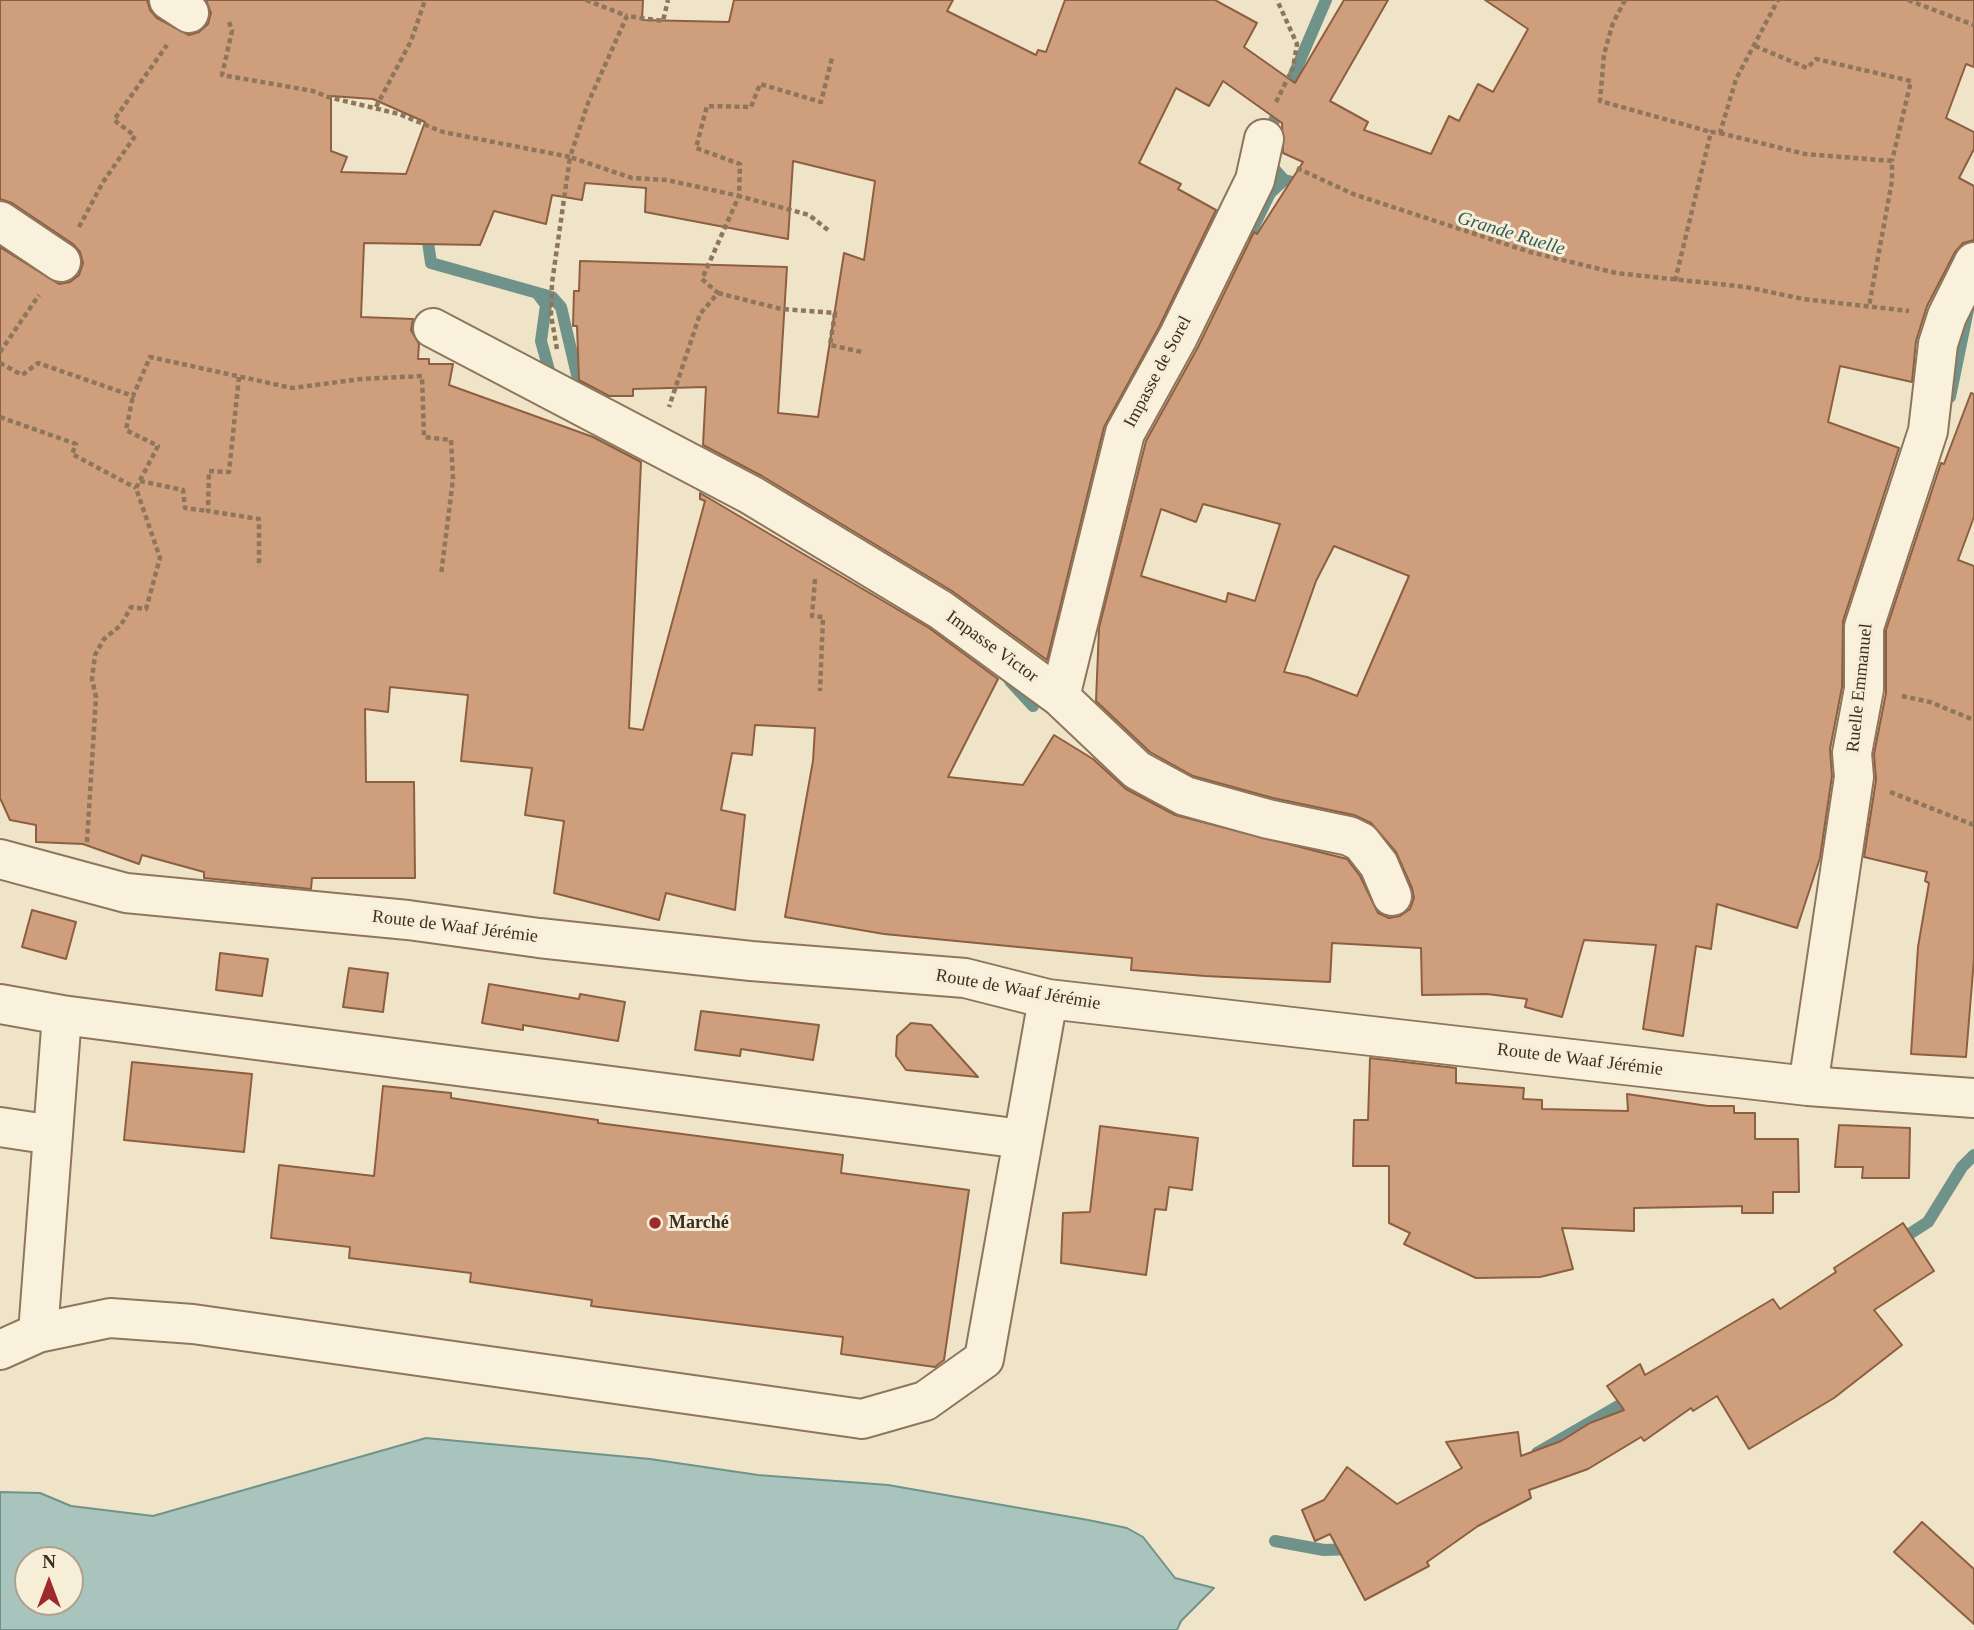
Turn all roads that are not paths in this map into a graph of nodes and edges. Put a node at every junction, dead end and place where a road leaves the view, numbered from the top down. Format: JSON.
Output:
{"nodes":[{"id":1,"x":1264,"y":138,"type":"road end"},
{"id":2,"x":0,"y":221,"type":"edge"},
{"id":3,"x":61,"y":262,"type":"road end"},
{"id":4,"x":1974,"y":262,"type":"edge"},
{"id":5,"x":433,"y":328,"type":"dead end"},
{"id":6,"x":1060,"y":697,"type":"junction"},
{"id":7,"x":0,"y":828,"type":"edge"},
{"id":8,"x":16,"y":864,"type":"edge"},
{"id":9,"x":1392,"y":896,"type":"dead end"},
{"id":10,"x":1048,"y":999,"type":"junction"},
{"id":11,"x":0,"y":1004,"type":"edge"},
{"id":12,"x":62,"y":1015,"type":"junction"},
{"id":13,"x":1808,"y":1086,"type":"junction"},
{"id":14,"x":1974,"y":1098,"type":"edge"},
{"id":15,"x":0,"y":1127,"type":"edge"},
{"id":16,"x":53,"y":1135,"type":"junction"},
{"id":17,"x":1022,"y":1139,"type":"junction"},
{"id":18,"x":38,"y":1333,"type":"junction"},
{"id":19,"x":0,"y":1349,"type":"edge"}],
"edges":[{"from":1,"to":6,"type":"street","name":"Impasse de Sorel"},
{"from":2,"to":3,"type":"street"},
{"from":4,"to":13,"type":"street","name":"Ruelle Emmanuel"},
{"from":5,"to":6,"type":"street","name":"Impasse Victor"},
{"from":6,"to":9,"type":"street","name":"Impasse Victor"},
{"from":7,"to":8,"type":"street","name":"Route de Waaf Jérémie"},
{"from":8,"to":10,"type":"street","name":"Route de Waaf Jérémie"},
{"from":10,"to":13,"type":"street","name":"Route de Waaf Jérémie"},
{"from":10,"to":17,"type":"street"},
{"from":11,"to":12,"type":"street"},
{"from":12,"to":16,"type":"street"},
{"from":12,"to":17,"type":"street"},
{"from":13,"to":14,"type":"street","name":"Route de Waaf Jérémie"},
{"from":15,"to":16,"type":"street"},
{"from":16,"to":18,"type":"street"},
{"from":17,"to":18,"type":"street"},
{"from":18,"to":19,"type":"street"}]}
